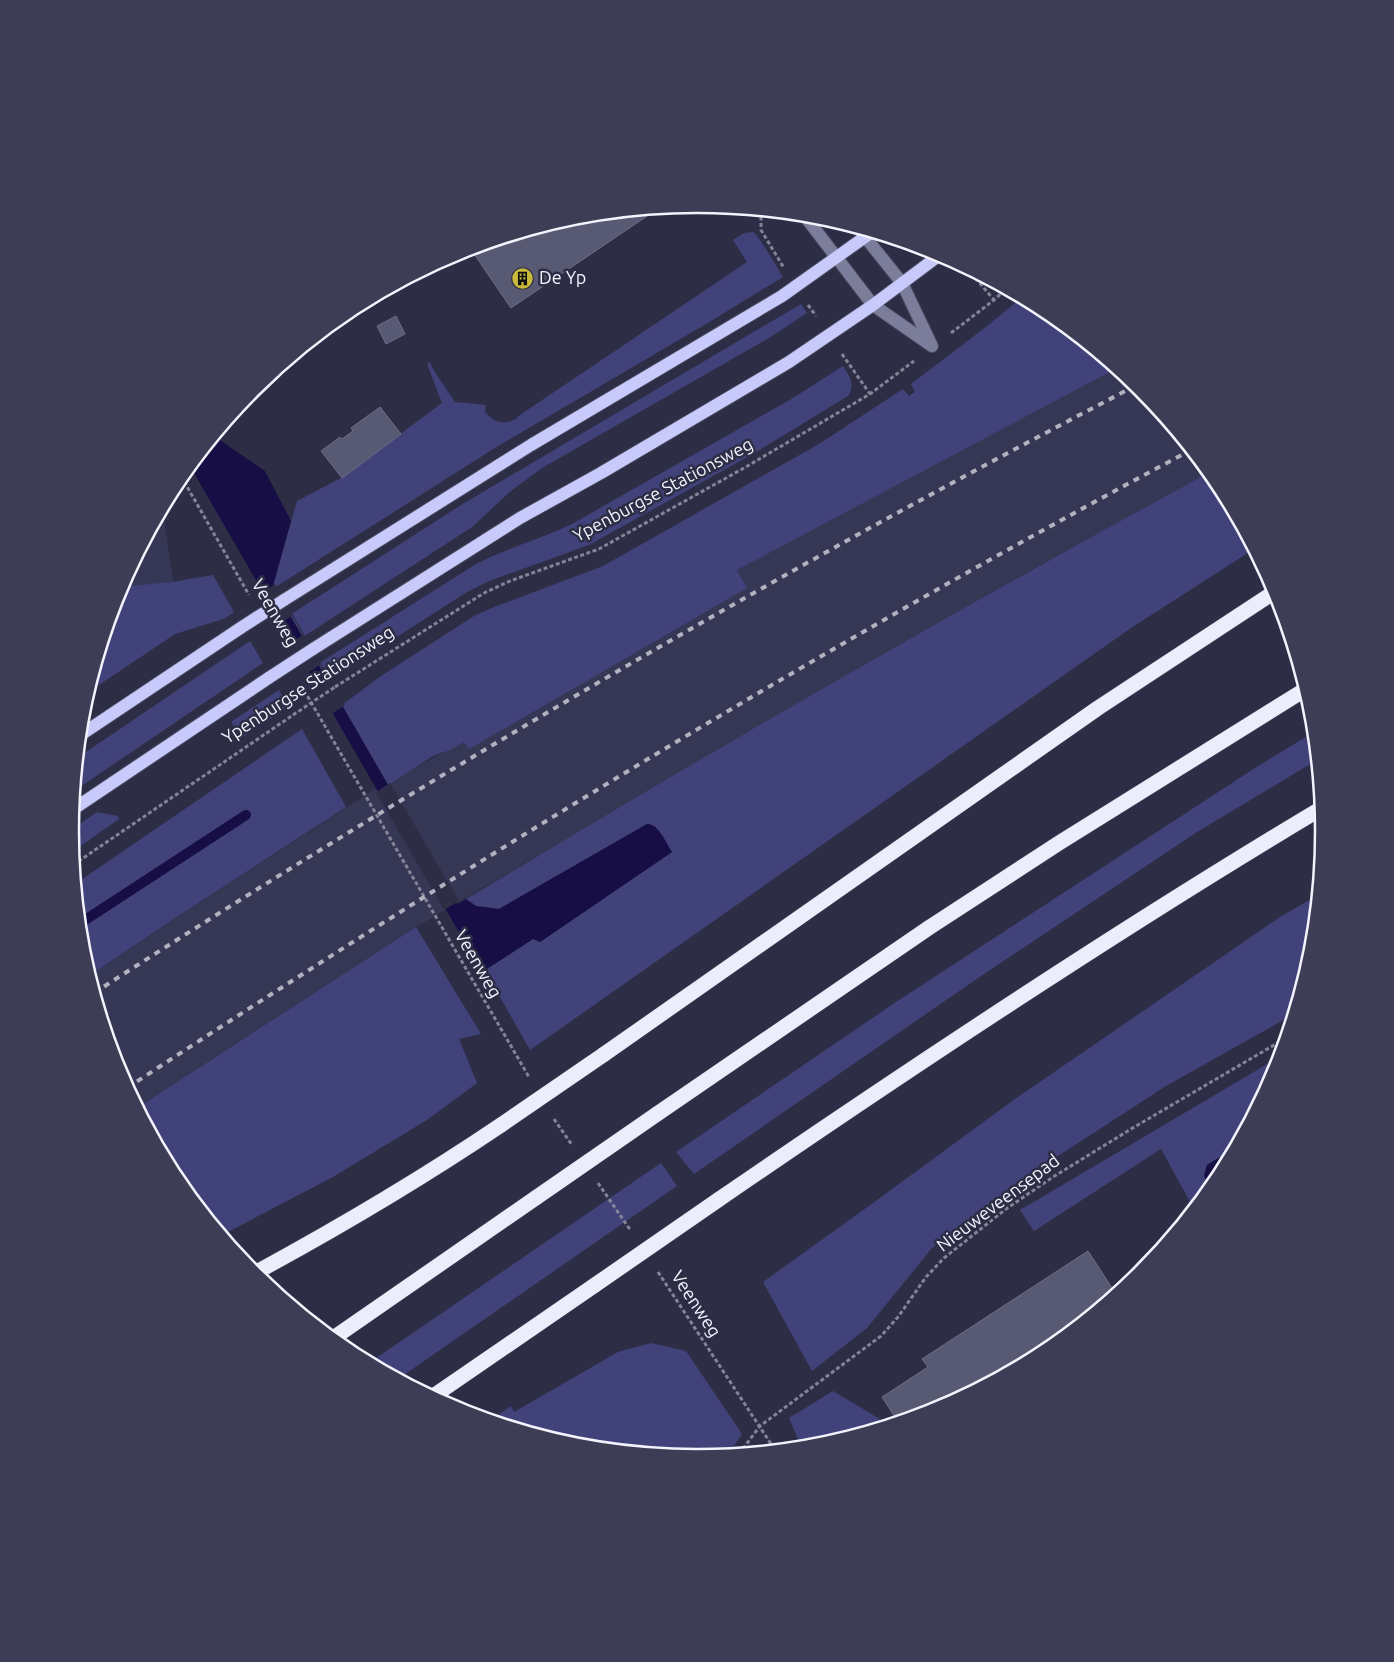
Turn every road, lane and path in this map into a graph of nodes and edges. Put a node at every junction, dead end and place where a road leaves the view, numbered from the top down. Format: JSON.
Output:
{"nodes":[{"id":1,"x":811,"y":224,"type":"edge"},
{"id":2,"x":861,"y":235,"type":"edge"},
{"id":3,"x":869,"y":238,"type":"edge"},
{"id":4,"x":837,"y":258,"type":"junction"},
{"id":5,"x":934,"y":260,"type":"edge"},
{"id":6,"x":978,"y":281,"type":"edge"},
{"id":7,"x":902,"y":283,"type":"junction"},
{"id":8,"x":1001,"y":293,"type":"edge"},
{"id":9,"x":994,"y":300,"type":"junction"},
{"id":10,"x":874,"y":305,"type":"junction"},
{"id":11,"x":932,"y":346,"type":"junction"},
{"id":12,"x":186,"y":484,"type":"edge"},
{"id":13,"x":1269,"y":596,"type":"edge"},
{"id":14,"x":252,"y":601,"type":"dead end"},
{"id":15,"x":300,"y":684,"type":"dead end"},
{"id":16,"x":1299,"y":693,"type":"edge"},
{"id":17,"x":87,"y":730,"type":"edge"},
{"id":18,"x":80,"y":805,"type":"edge"},
{"id":19,"x":1315,"y":813,"type":"edge"},
{"id":20,"x":80,"y":860,"type":"edge"},
{"id":21,"x":1277,"y":1043,"type":"edge"},
{"id":22,"x":533,"y":1085,"type":"dead end"},
{"id":23,"x":553,"y":1116,"type":"dead end"},
{"id":24,"x":574,"y":1147,"type":"dead end"},
{"id":25,"x":596,"y":1179,"type":"dead end"},
{"id":26,"x":634,"y":1235,"type":"dead end"},
{"id":27,"x":656,"y":1267,"type":"dead end"},
{"id":28,"x":262,"y":1270,"type":"edge"},
{"id":29,"x":338,"y":1334,"type":"edge"},
{"id":30,"x":439,"y":1392,"type":"edge"},
{"id":31,"x":760,"y":1426,"type":"junction"},
{"id":32,"x":772,"y":1445,"type":"edge"},
{"id":33,"x":744,"y":1447,"type":"edge"}],
"edges":[{"from":1,"to":4,"type":"street"},
{"from":2,"to":4,"type":"main road"},
{"from":3,"to":7,"type":"street"},
{"from":4,"to":10,"type":"street"},
{"from":4,"to":17,"type":"main road","bridge":true},
{"from":5,"to":7,"type":"main road","name":"Ypenburgse Stationsweg"},
{"from":6,"to":9,"type":"path"},
{"from":7,"to":10,"type":"main road","name":"Ypenburgse Stationsweg"},
{"from":7,"to":11,"type":"street"},
{"from":8,"to":9,"type":"path","name":"Ypenburgse Stationsweg"},
{"from":9,"to":11,"type":"path","name":"Ypenburgse Stationsweg"},
{"from":10,"to":11,"type":"street"},
{"from":10,"to":18,"type":"main road","name":"Ypenburgse Stationsweg","bridge":true},
{"from":11,"to":20,"type":"path","name":"Ypenburgse Stationsweg","bridge":true},
{"from":12,"to":14,"type":"path","name":"Veenweg"},
{"from":13,"to":28,"type":"highway","bridge":true},
{"from":15,"to":22,"type":"path","name":"Veenweg"},
{"from":16,"to":29,"type":"highway","bridge":true},
{"from":19,"to":30,"type":"highway","bridge":true},
{"from":21,"to":31,"type":"path","name":"Nieuweveensepad"},
{"from":23,"to":24,"type":"path"},
{"from":25,"to":26,"type":"path"},
{"from":27,"to":31,"type":"path","name":"Veenweg"},
{"from":31,"to":32,"type":"path","name":"Veenweg"},
{"from":31,"to":33,"type":"path","name":"Nieuweveensepad"}]}
